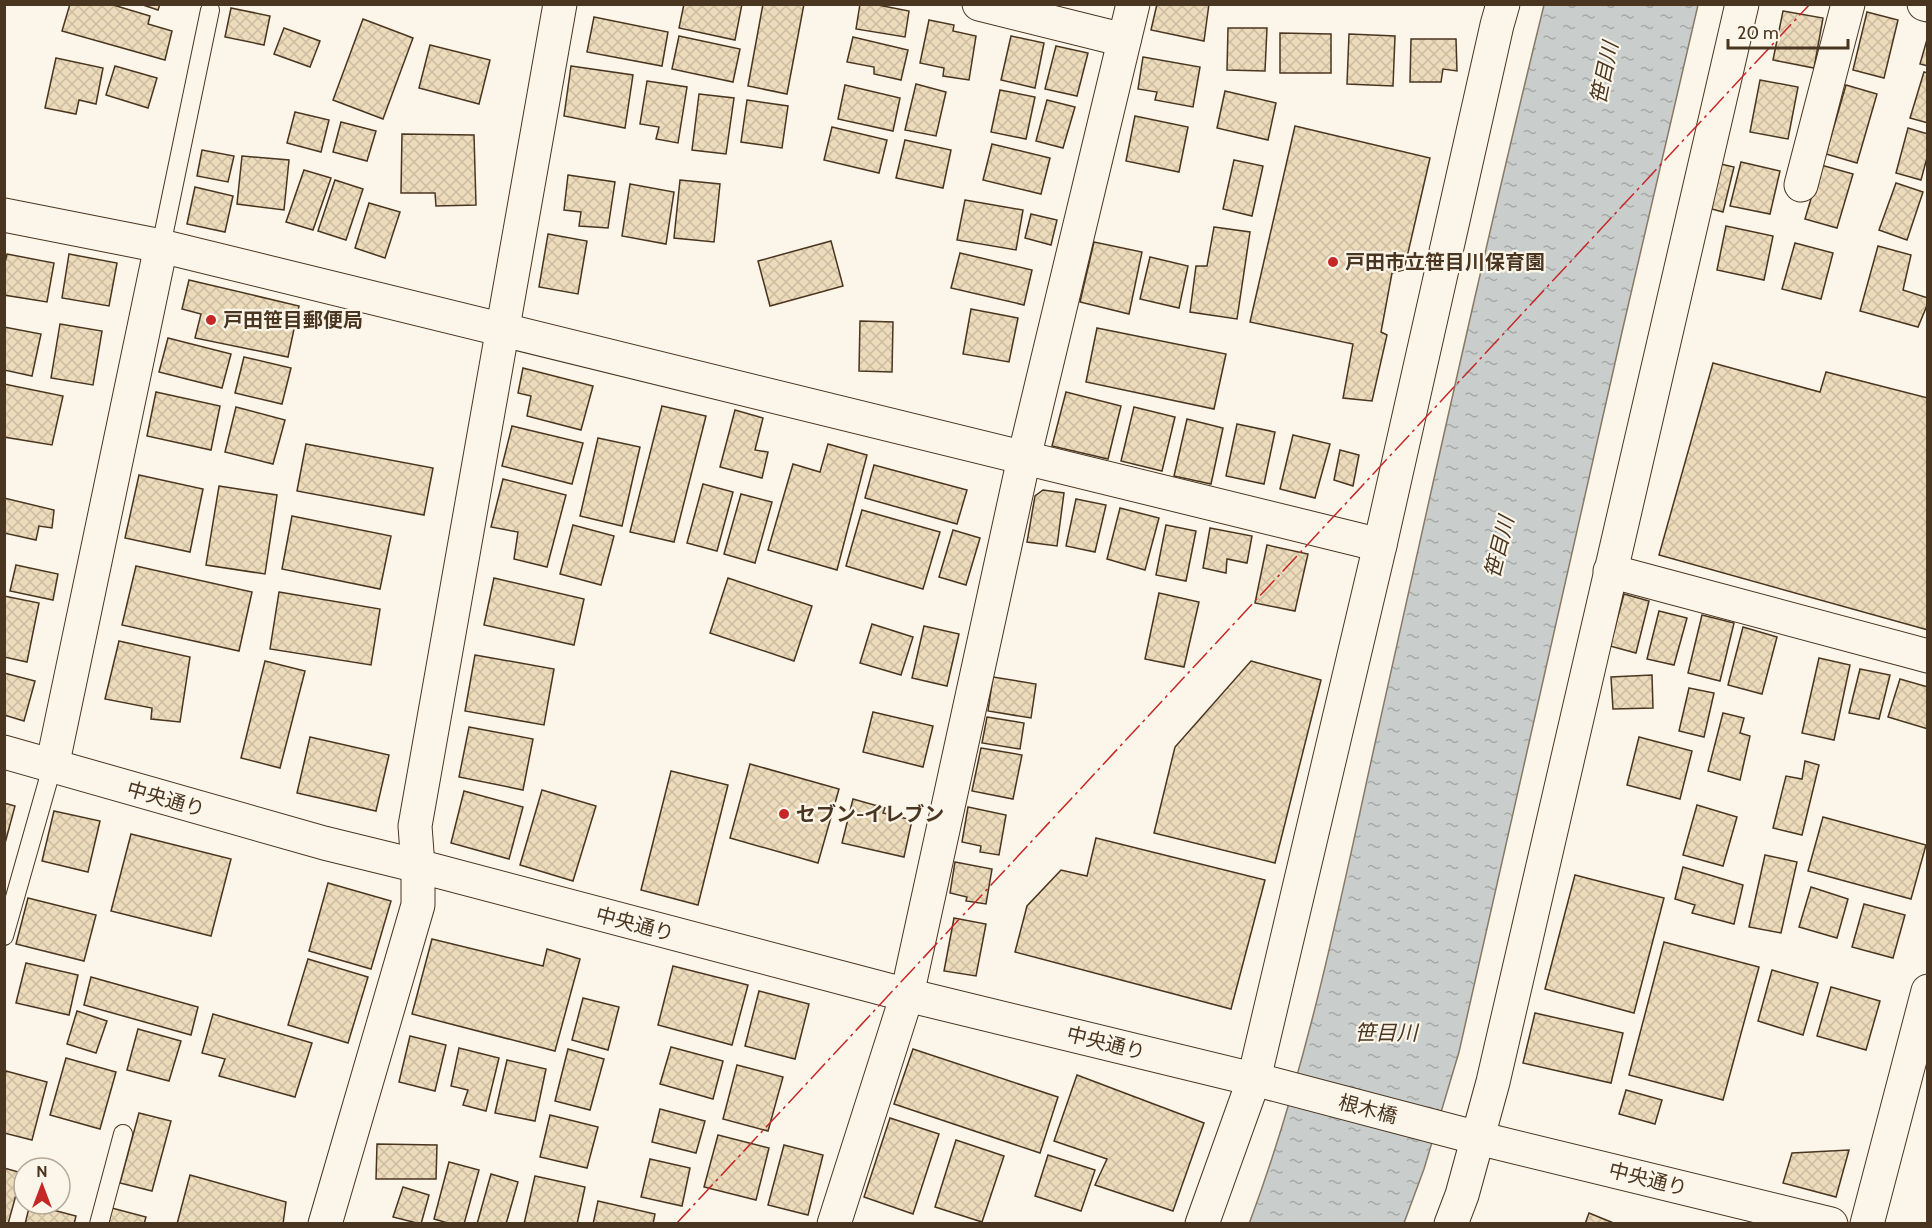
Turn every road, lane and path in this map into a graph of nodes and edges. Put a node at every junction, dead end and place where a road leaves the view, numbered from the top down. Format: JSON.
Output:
{"nodes":[{"id":1,"x":560,"y":4,"type":"edge"},
{"id":2,"x":979,"y":4,"type":"edge"},
{"id":3,"x":1133,"y":4,"type":"edge"},
{"id":4,"x":1503,"y":4,"type":"edge"},
{"id":5,"x":1742,"y":4,"type":"edge"},
{"id":6,"x":1848,"y":4,"type":"edge"},
{"id":7,"x":210,"y":10,"type":"dead end"},
{"id":8,"x":1124,"y":40,"type":"junction"},
{"id":9,"x":1801,"y":185,"type":"dead end"},
{"id":10,"x":4,"y":215,"type":"edge"},
{"id":11,"x":161,"y":246,"type":"junction"},
{"id":12,"x":502,"y":330,"type":"junction"},
{"id":13,"x":1024,"y":458,"type":"junction"},
{"id":14,"x":1380,"y":545,"type":"junction"},
{"id":15,"x":1610,"y":571,"type":"junction"},
{"id":16,"x":1928,"y":656,"type":"edge"},
{"id":17,"x":4,"y":752,"type":"edge"},
{"id":18,"x":52,"y":767,"type":"junction"},
{"id":19,"x":418,"y":866,"type":"junction"},
{"id":20,"x":4,"y":936,"type":"edge"},
{"id":21,"x":1928,"y":991,"type":"edge"},
{"id":22,"x":907,"y":995,"type":"junction"},
{"id":23,"x":1262,"y":1081,"type":"junction"},
{"id":24,"x":123,"y":1134,"type":"dead end"},
{"id":25,"x":1472,"y":1136,"type":"junction"},
{"id":26,"x":99,"y":1224,"type":"edge"},
{"id":27,"x":325,"y":1224,"type":"edge"},
{"id":28,"x":834,"y":1224,"type":"edge"},
{"id":29,"x":1202,"y":1224,"type":"edge"},
{"id":30,"x":1451,"y":1224,"type":"edge"},
{"id":31,"x":1831,"y":1224,"type":"edge"},
{"id":32,"x":1867,"y":1224,"type":"edge"}],
"edges":[{"from":1,"to":12,"type":"street"},
{"from":2,"to":8,"type":"street"},
{"from":3,"to":8,"type":"street"},
{"from":4,"to":14,"type":"street"},
{"from":5,"to":15,"type":"street"},
{"from":6,"to":9,"type":"street"},
{"from":7,"to":11,"type":"lane"},
{"from":8,"to":13,"type":"street"},
{"from":10,"to":11,"type":"street"},
{"from":11,"to":12,"type":"street"},
{"from":11,"to":18,"type":"street"},
{"from":12,"to":13,"type":"street"},
{"from":12,"to":19,"type":"street"},
{"from":13,"to":14,"type":"street"},
{"from":13,"to":22,"type":"street"},
{"from":14,"to":23,"type":"street"},
{"from":15,"to":16,"type":"street"},
{"from":15,"to":25,"type":"street"},
{"from":17,"to":18,"type":"street","name":"中央通り"},
{"from":18,"to":19,"type":"street","name":"中央通り"},
{"from":18,"to":20,"type":"lane"},
{"from":19,"to":22,"type":"street","name":"中央通り"},
{"from":19,"to":27,"type":"street"},
{"from":21,"to":32,"type":"street"},
{"from":22,"to":23,"type":"street","name":"中央通り"},
{"from":22,"to":28,"type":"street"},
{"from":23,"to":25,"type":"street","name":"根木橋"},
{"from":23,"to":29,"type":"street"},
{"from":24,"to":26,"type":"lane"},
{"from":25,"to":30,"type":"street"},
{"from":25,"to":31,"type":"street","name":"中央通り"}]}
